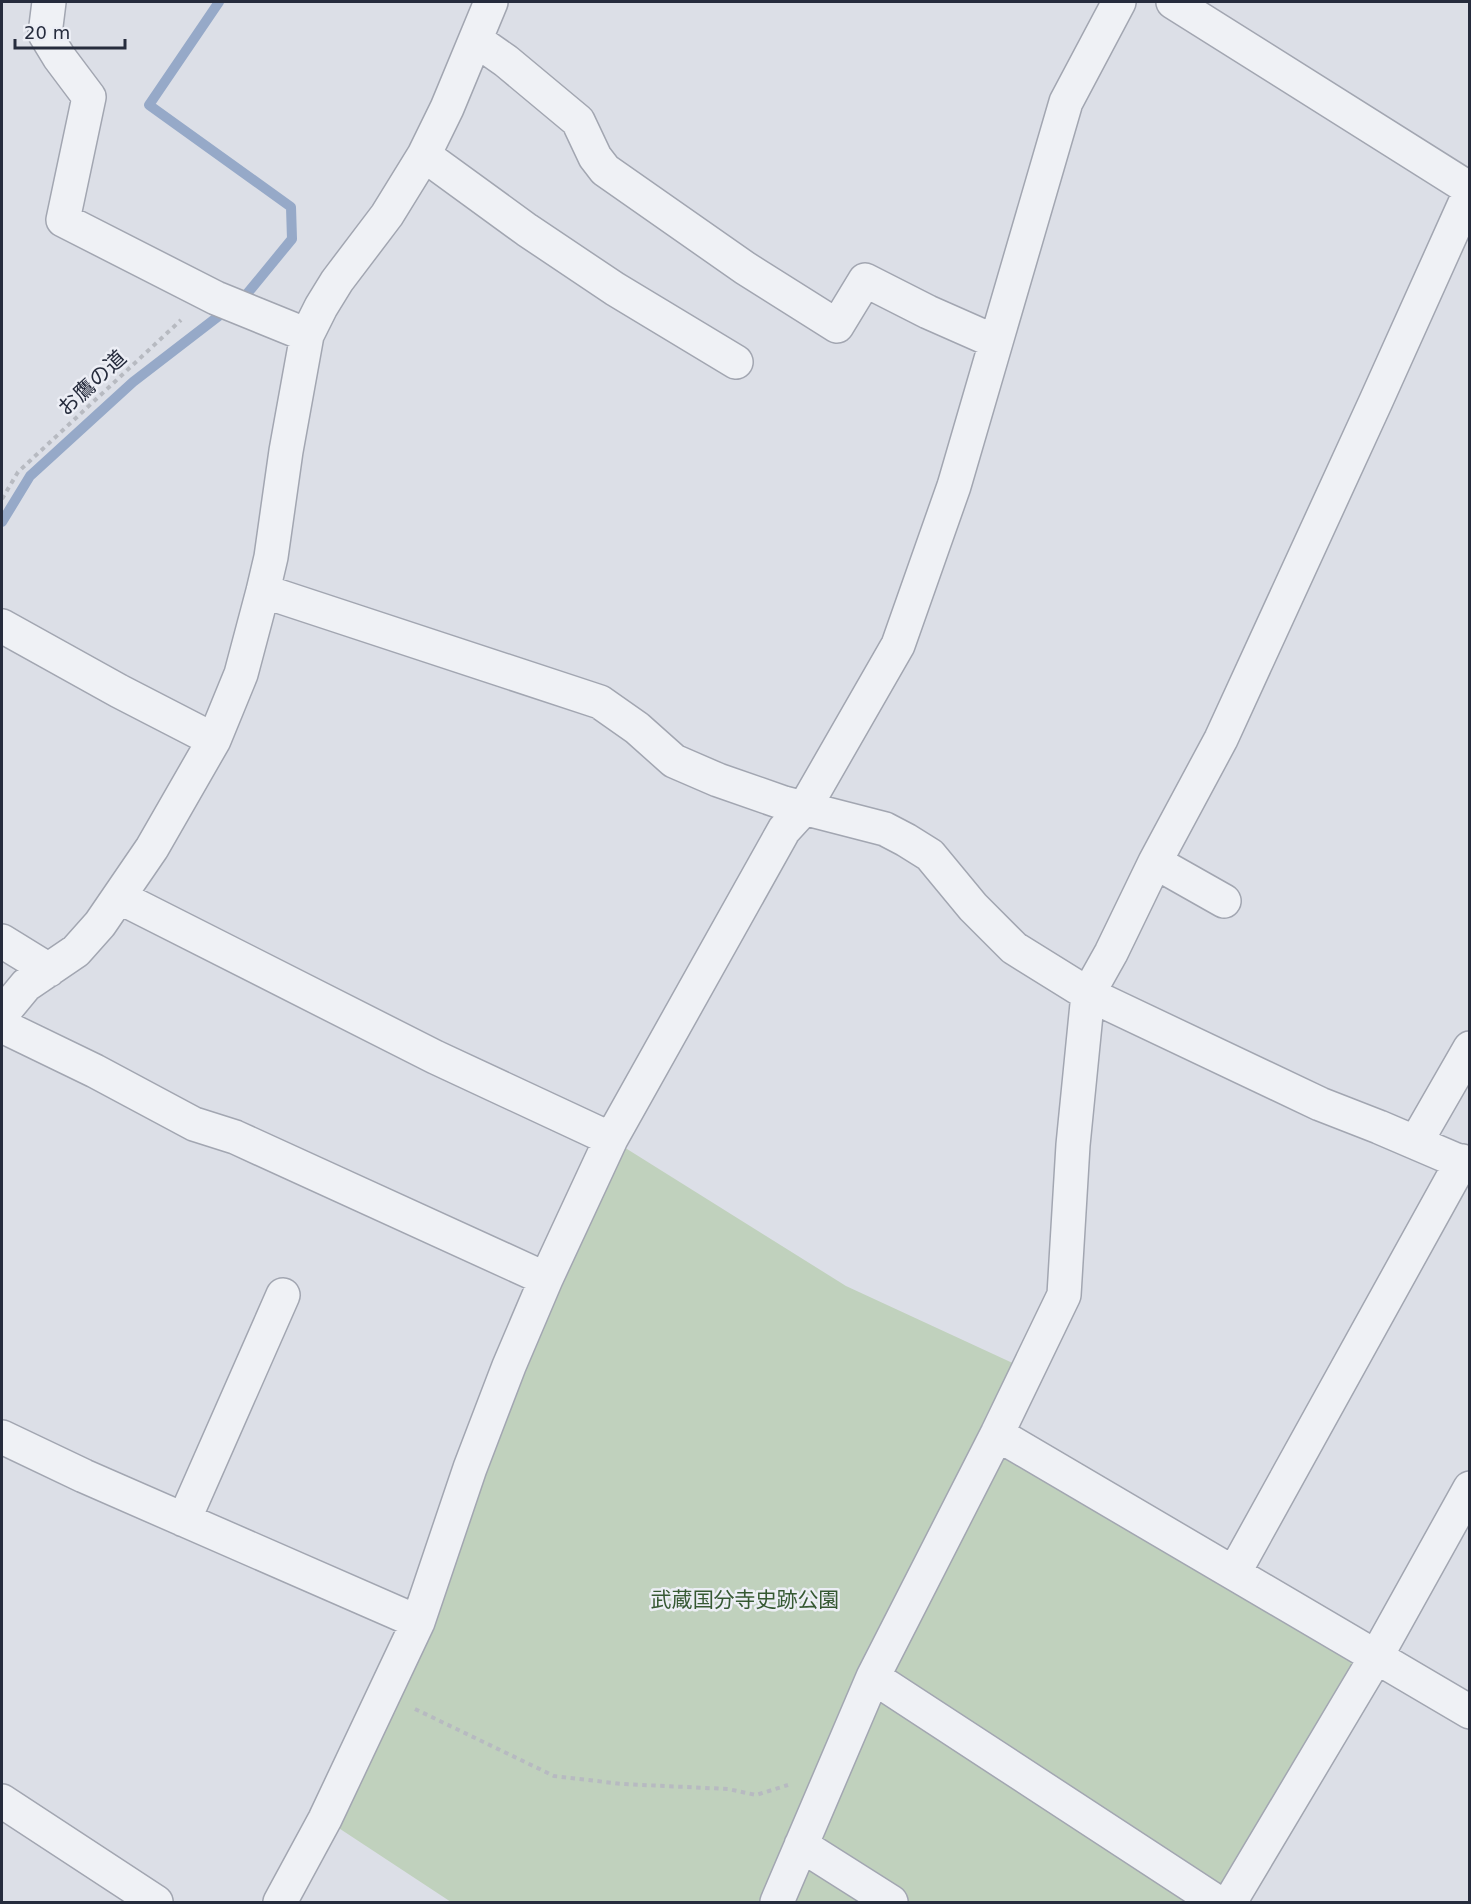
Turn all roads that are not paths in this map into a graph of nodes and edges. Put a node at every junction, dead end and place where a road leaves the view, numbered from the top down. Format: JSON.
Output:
{"nodes":[{"id":1,"x":49,"y":2,"type":"edge"},
{"id":2,"x":491,"y":2,"type":"edge"},
{"id":3,"x":1119,"y":2,"type":"edge"},
{"id":4,"x":1173,"y":2,"type":"edge"},
{"id":5,"x":476,"y":40,"type":"junction"},
{"id":6,"x":424,"y":155,"type":"junction"},
{"id":7,"x":1468,"y":197,"type":"edge"},
{"id":8,"x":307,"y":335,"type":"junction"},
{"id":9,"x":996,"y":342,"type":"junction"},
{"id":10,"x":736,"y":362,"type":"dead end"},
{"id":11,"x":263,"y":591,"type":"junction"},
{"id":12,"x":2,"y":626,"type":"edge"},
{"id":13,"x":214,"y":740,"type":"junction"},
{"id":14,"x":805,"y":807,"type":"junction"},
{"id":15,"x":1155,"y":862,"type":"junction"},
{"id":16,"x":119,"y":897,"type":"junction"},
{"id":17,"x":1224,"y":901,"type":"dead end"},
{"id":18,"x":2,"y":941,"type":"edge"},
{"id":19,"x":49,"y":970,"type":"junction"},
{"id":20,"x":1088,"y":994,"type":"junction"},
{"id":21,"x":2,"y":1014,"type":"edge"},
{"id":22,"x":2,"y":1026,"type":"edge"},
{"id":23,"x":1470,"y":1048,"type":"edge"},
{"id":24,"x":611,"y":1139,"type":"junction"},
{"id":25,"x":1416,"y":1142,"type":"junction"},
{"id":26,"x":1466,"y":1163,"type":"edge"},
{"id":27,"x":546,"y":1279,"type":"junction"},
{"id":28,"x":283,"y":1295,"type":"dead end"},
{"id":29,"x":997,"y":1434,"type":"junction"},
{"id":30,"x":2,"y":1437,"type":"edge"},
{"id":31,"x":1470,"y":1488,"type":"edge"},
{"id":32,"x":184,"y":1520,"type":"junction"},
{"id":33,"x":1234,"y":1573,"type":"junction"},
{"id":34,"x":418,"y":1622,"type":"junction"},
{"id":35,"x":1376,"y":1657,"type":"junction"},
{"id":36,"x":873,"y":1677,"type":"junction"},
{"id":37,"x":1470,"y":1712,"type":"edge"},
{"id":38,"x":2,"y":1801,"type":"edge"},
{"id":39,"x":801,"y":1845,"type":"junction"},
{"id":40,"x":156,"y":1902,"type":"edge"},
{"id":41,"x":280,"y":1902,"type":"edge"},
{"id":42,"x":777,"y":1902,"type":"edge"},
{"id":43,"x":891,"y":1902,"type":"edge"},
{"id":44,"x":1217,"y":1902,"type":"edge"},
{"id":45,"x":1230,"y":1902,"type":"edge"}],
"edges":[{"from":1,"to":8,"type":"street"},
{"from":2,"to":5,"type":"street"},
{"from":3,"to":9,"type":"street"},
{"from":4,"to":7,"type":"street"},
{"from":5,"to":6,"type":"street"},
{"from":5,"to":9,"type":"street"},
{"from":6,"to":8,"type":"street"},
{"from":6,"to":10,"type":"street"},
{"from":7,"to":15,"type":"street"},
{"from":8,"to":11,"type":"street"},
{"from":9,"to":14,"type":"street"},
{"from":11,"to":13,"type":"street"},
{"from":11,"to":14,"type":"street"},
{"from":12,"to":13,"type":"street"},
{"from":13,"to":16,"type":"street"},
{"from":14,"to":20,"type":"street"},
{"from":14,"to":24,"type":"street"},
{"from":15,"to":17,"type":"street"},
{"from":15,"to":20,"type":"street"},
{"from":16,"to":19,"type":"street"},
{"from":16,"to":24,"type":"street"},
{"from":18,"to":19,"type":"street"},
{"from":19,"to":21,"type":"street"},
{"from":20,"to":25,"type":"street"},
{"from":20,"to":29,"type":"street"},
{"from":22,"to":27,"type":"street"},
{"from":23,"to":25,"type":"street"},
{"from":24,"to":27,"type":"street"},
{"from":25,"to":26,"type":"street"},
{"from":26,"to":33,"type":"street"},
{"from":27,"to":34,"type":"street"},
{"from":28,"to":32,"type":"street"},
{"from":29,"to":33,"type":"street"},
{"from":29,"to":36,"type":"street"},
{"from":30,"to":32,"type":"street"},
{"from":31,"to":35,"type":"street"},
{"from":32,"to":34,"type":"street"},
{"from":33,"to":35,"type":"street"},
{"from":34,"to":41,"type":"street"},
{"from":35,"to":37,"type":"street"},
{"from":35,"to":45,"type":"street"},
{"from":36,"to":39,"type":"street"},
{"from":36,"to":44,"type":"street"},
{"from":38,"to":40,"type":"street"},
{"from":39,"to":42,"type":"street"},
{"from":39,"to":43,"type":"street"}]}
